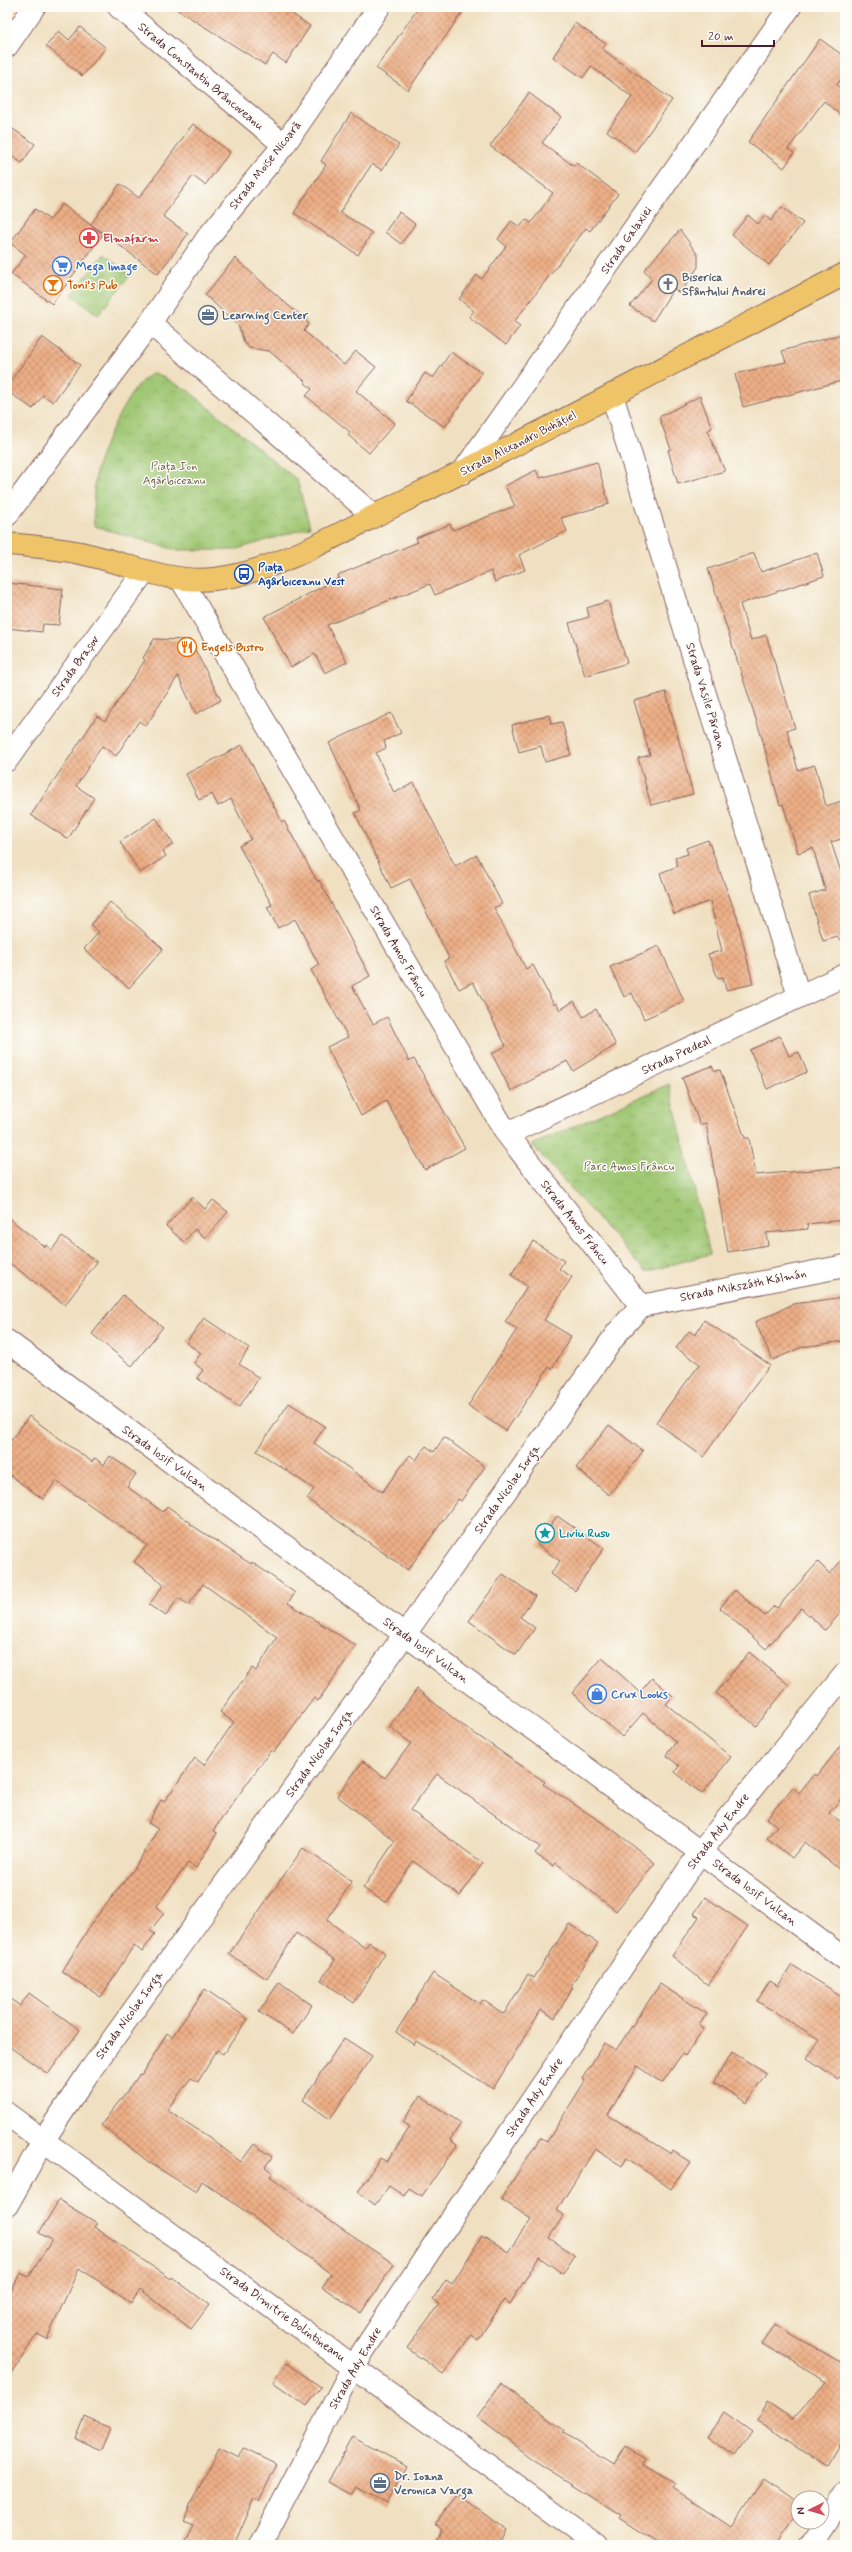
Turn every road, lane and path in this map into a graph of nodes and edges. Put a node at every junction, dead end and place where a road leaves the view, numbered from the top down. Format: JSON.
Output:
{"nodes":[{"id":1,"x":34,"y":7,"type":"edge"},
{"id":2,"x":119,"y":7,"type":"edge"},
{"id":3,"x":379,"y":7,"type":"edge"},
{"id":4,"x":790,"y":7,"type":"edge"},
{"id":5,"x":7,"y":46,"type":"edge"},
{"id":6,"x":284,"y":145,"type":"junction"},
{"id":7,"x":845,"y":274,"type":"edge"},
{"id":8,"x":150,"y":322,"type":"junction"},
{"id":9,"x":612,"y":395,"type":"junction"},
{"id":10,"x":462,"y":473,"type":"junction"},
{"id":11,"x":7,"y":515,"type":"edge"},
{"id":12,"x":374,"y":516,"type":"junction"},
{"id":13,"x":7,"y":544,"type":"edge"},
{"id":14,"x":144,"y":572,"type":"junction"},
{"id":15,"x":181,"y":579,"type":"junction"},
{"id":16,"x":7,"y":760,"type":"edge"},
{"id":17,"x":845,"y":975,"type":"edge"},
{"id":18,"x":799,"y":996,"type":"junction"},
{"id":19,"x":507,"y":1134,"type":"junction"},
{"id":20,"x":845,"y":1266,"type":"edge"},
{"id":21,"x":641,"y":1306,"type":"junction"},
{"id":22,"x":7,"y":1341,"type":"edge"},
{"id":23,"x":405,"y":1634,"type":"junction"},
{"id":24,"x":845,"y":1674,"type":"edge"},
{"id":25,"x":701,"y":1851,"type":"junction"},
{"id":26,"x":845,"y":1959,"type":"edge"},
{"id":27,"x":7,"y":2114,"type":"edge"},
{"id":28,"x":43,"y":2141,"type":"junction"},
{"id":29,"x":7,"y":2205,"type":"edge"},
{"id":30,"x":354,"y":2366,"type":"junction"},
{"id":31,"x":845,"y":2494,"type":"edge"},
{"id":32,"x":260,"y":2545,"type":"edge"},
{"id":33,"x":597,"y":2545,"type":"edge"},
{"id":34,"x":811,"y":2545,"type":"edge"}],
"edges":[{"from":1,"to":5,"type":"street"},
{"from":2,"to":6,"type":"street","name":"Strada Constantin Brâncoveanu"},
{"from":3,"to":6,"type":"street","name":"Strada Moise Nicoară"},
{"from":4,"to":10,"type":"street","name":"Strada Galaxiei"},
{"from":6,"to":8,"type":"street","name":"Strada Moise Nicoară"},
{"from":7,"to":9,"type":"main road","name":"Strada Alexandru Bohățiel"},
{"from":8,"to":11,"type":"street"},
{"from":8,"to":12,"type":"street"},
{"from":9,"to":10,"type":"main road","name":"Strada Alexandru Bohățiel"},
{"from":9,"to":18,"type":"street","name":"Strada Vasile Pârvan"},
{"from":10,"to":12,"type":"main road","name":"Strada Alexandru Bohățiel"},
{"from":12,"to":15,"type":"main road","name":"Strada Alexandru Bohățiel"},
{"from":13,"to":14,"type":"main road","name":"Strada Alexandru Bohățiel"},
{"from":14,"to":15,"type":"main road","name":"Strada Alexandru Bohățiel"},
{"from":14,"to":16,"type":"street","name":"Strada Brașov"},
{"from":15,"to":19,"type":"street","name":"Strada Amos Frâncu"},
{"from":17,"to":18,"type":"street","name":"Strada Predeal"},
{"from":18,"to":19,"type":"street","name":"Strada Predeal"},
{"from":19,"to":21,"type":"street","name":"Strada Amos Frâncu"},
{"from":20,"to":21,"type":"street","name":"Strada Mikszáth Kálmán"},
{"from":21,"to":23,"type":"street","name":"Strada Nicolae Iorga"},
{"from":22,"to":23,"type":"street","name":"Strada Iosif Vulcan"},
{"from":23,"to":25,"type":"street","name":"Strada Iosif Vulcan"},
{"from":23,"to":28,"type":"street","name":"Strada Nicolae Iorga"},
{"from":24,"to":25,"type":"street","name":"Strada Ady Endre"},
{"from":25,"to":26,"type":"street","name":"Strada Iosif Vulcan"},
{"from":25,"to":30,"type":"street","name":"Strada Ady Endre"},
{"from":27,"to":28,"type":"street","name":"Strada Dimitrie Bolintineanu"},
{"from":28,"to":29,"type":"street","name":"Strada Nicolae Iorga"},
{"from":28,"to":30,"type":"street","name":"Strada Dimitrie Bolintineanu"},
{"from":30,"to":32,"type":"street","name":"Strada Ady Endre"},
{"from":30,"to":33,"type":"street","name":"Strada Dimitrie Bolintineanu"},
{"from":31,"to":34,"type":"street"}]}
